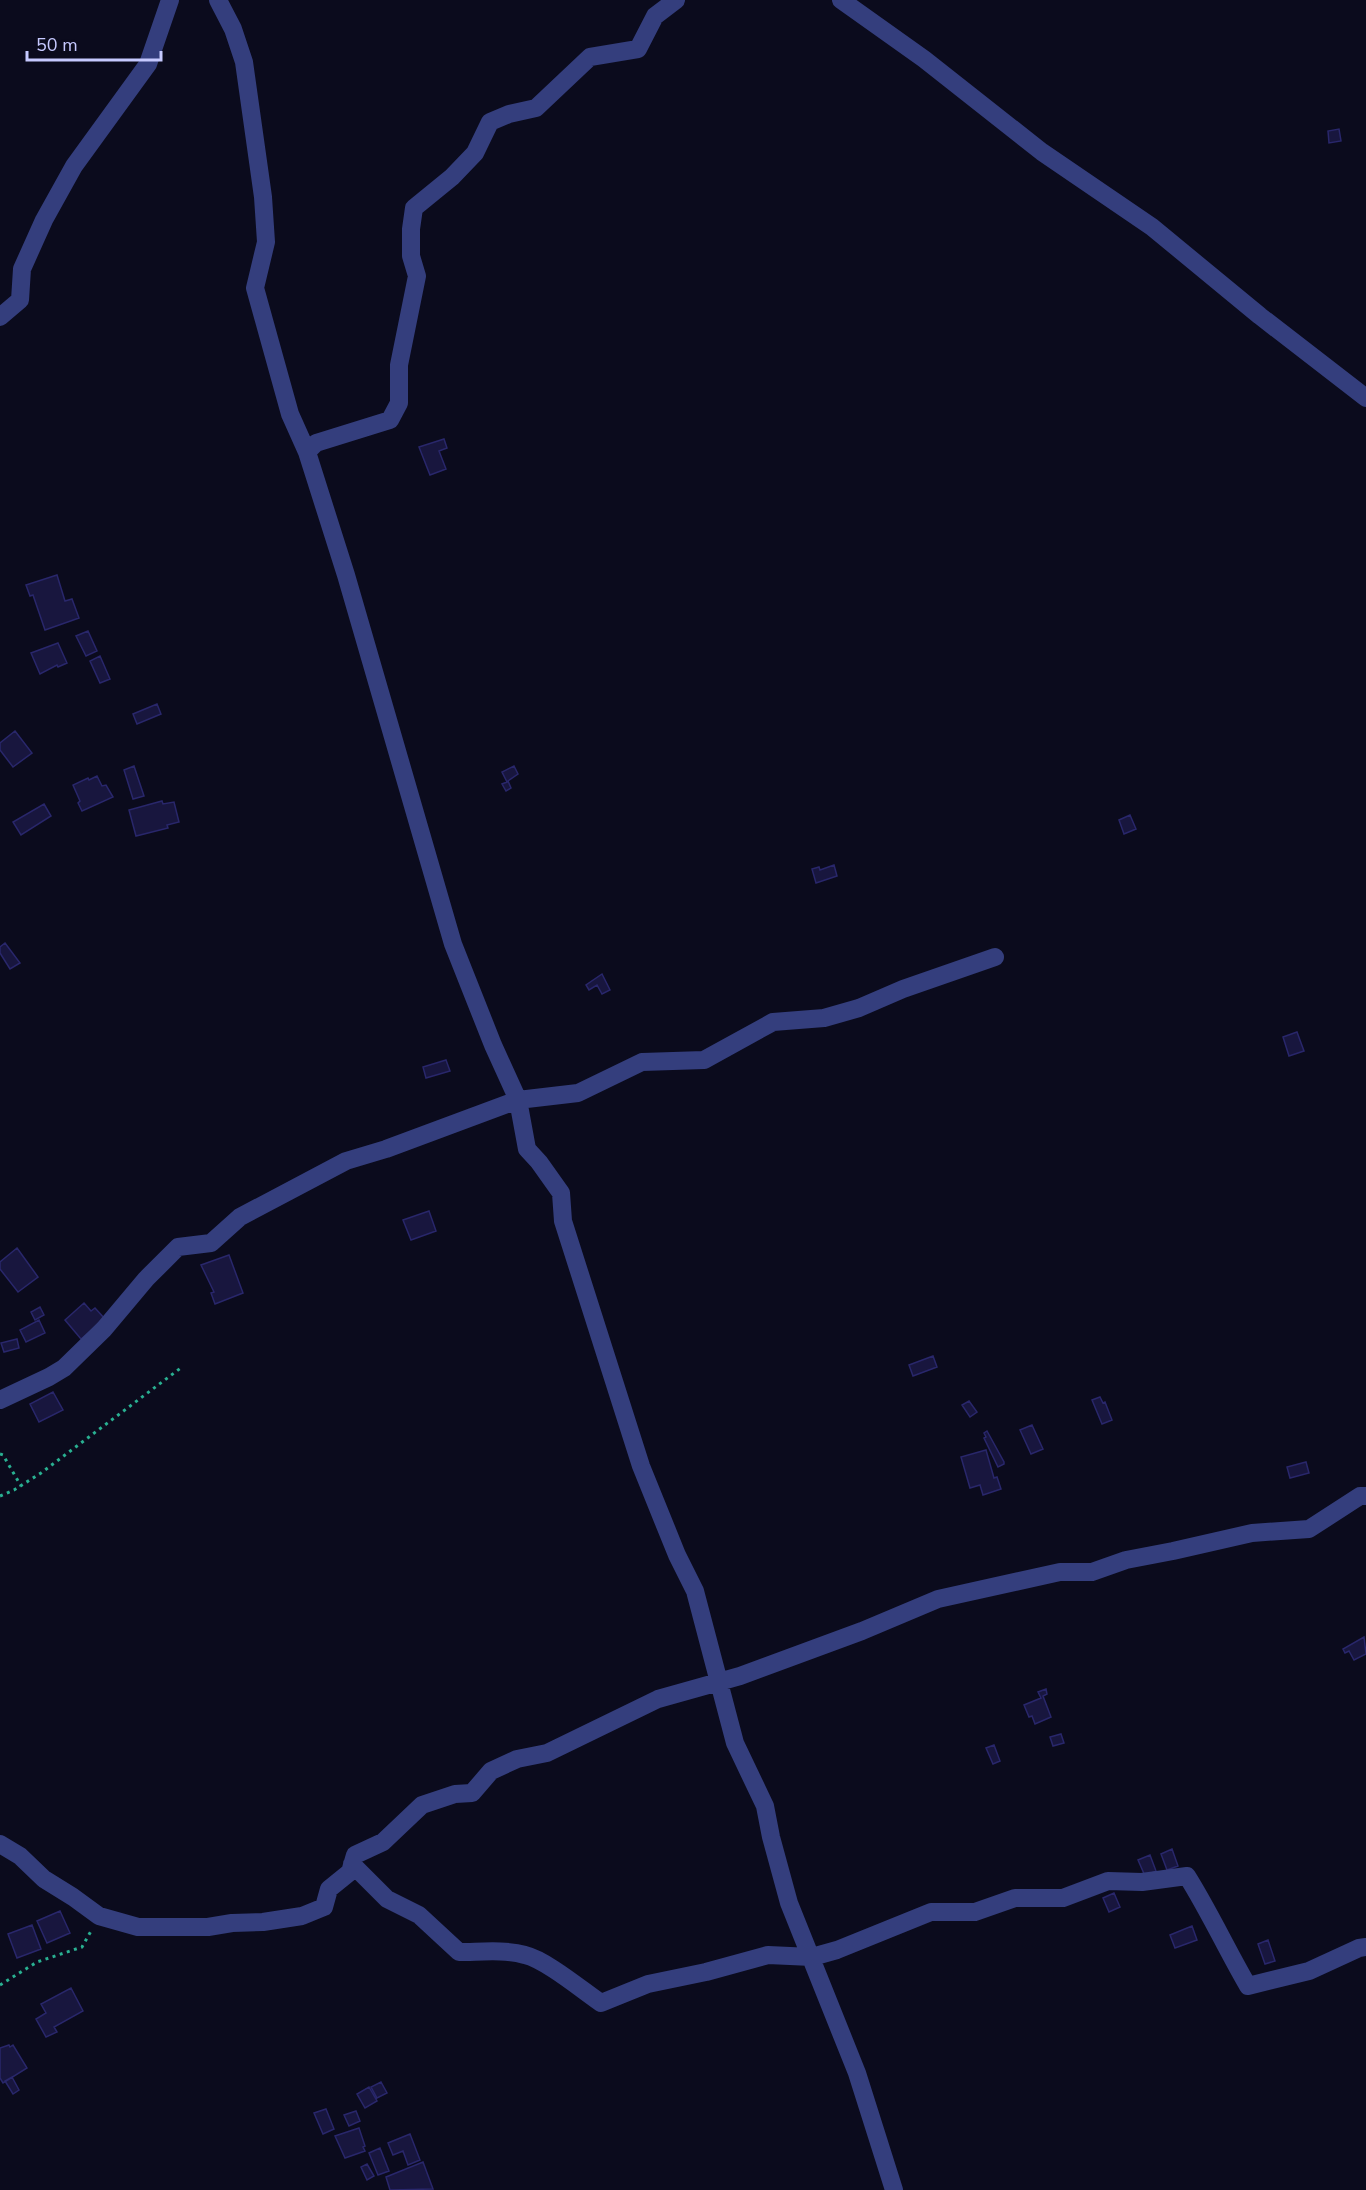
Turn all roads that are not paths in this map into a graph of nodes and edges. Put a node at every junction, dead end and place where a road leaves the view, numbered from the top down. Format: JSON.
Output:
{"nodes":[{"id":1,"x":170,"y":0,"type":"edge"},
{"id":2,"x":218,"y":0,"type":"edge"},
{"id":3,"x":676,"y":0,"type":"edge"},
{"id":4,"x":841,"y":0,"type":"edge"},
{"id":5,"x":0,"y":317,"type":"edge"},
{"id":6,"x":1366,"y":398,"type":"edge"},
{"id":7,"x":307,"y":452,"type":"junction"},
{"id":8,"x":995,"y":957,"type":"dead end"},
{"id":9,"x":518,"y":1100,"type":"junction"},
{"id":10,"x":0,"y":1400,"type":"edge"},
{"id":11,"x":1366,"y":1496,"type":"edge"},
{"id":12,"x":718,"y":1682,"type":"junction"},
{"id":13,"x":0,"y":1844,"type":"edge"},
{"id":14,"x":352,"y":1864,"type":"junction"},
{"id":15,"x":1366,"y":1947,"type":"edge"},
{"id":16,"x":812,"y":1957,"type":"junction"},
{"id":17,"x":894,"y":2190,"type":"edge"}],
"edges":[{"from":1,"to":5,"type":"street"},
{"from":2,"to":7,"type":"street"},
{"from":3,"to":7,"type":"street"},
{"from":4,"to":6,"type":"street"},
{"from":7,"to":9,"type":"street"},
{"from":8,"to":9,"type":"street"},
{"from":9,"to":10,"type":"street"},
{"from":9,"to":12,"type":"street"},
{"from":11,"to":12,"type":"street"},
{"from":12,"to":14,"type":"street"},
{"from":12,"to":16,"type":"street"},
{"from":13,"to":14,"type":"street"},
{"from":14,"to":16,"type":"street"},
{"from":15,"to":16,"type":"street"},
{"from":16,"to":17,"type":"street"}]}
